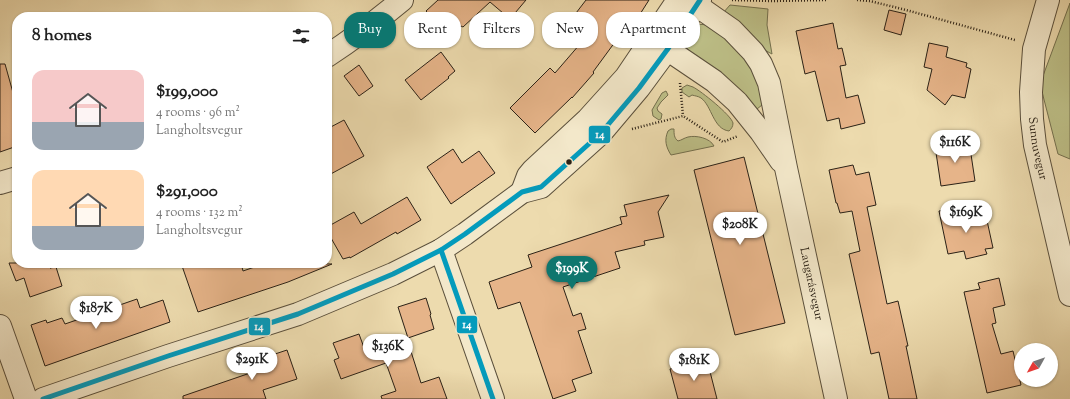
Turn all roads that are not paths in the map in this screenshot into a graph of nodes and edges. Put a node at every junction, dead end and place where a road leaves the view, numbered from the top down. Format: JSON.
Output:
{"nodes":[{"id":1,"x":402,"y":0,"type":"edge"},
{"id":2,"x":1048,"y":0,"type":"edge"},
{"id":3,"x":690,"y":1,"type":"edge"},
{"id":4,"x":682,"y":12,"type":"edge"},
{"id":5,"x":657,"y":48,"type":"edge"},
{"id":6,"x":663,"y":48,"type":"edge"},
{"id":7,"x":332,"y":53,"type":"edge"},
{"id":8,"x":786,"y":168,"type":"junction"},
{"id":9,"x":12,"y":179,"type":"edge"},
{"id":10,"x":0,"y":183,"type":"edge"},
{"id":11,"x":441,"y":250,"type":"junction"},
{"id":12,"x":1070,"y":295,"type":"edge"},
{"id":13,"x":0,"y":326,"type":"edge"},
{"id":14,"x":26,"y":399,"type":"edge"},
{"id":15,"x":43,"y":399,"type":"edge"},
{"id":16,"x":493,"y":399,"type":"edge"},
{"id":17,"x":836,"y":399,"type":"edge"}],
"edges":[{"from":1,"to":7,"type":"street"},
{"from":2,"to":12,"type":"street","name":"Sunnuvegur"},
{"from":3,"to":4,"type":"street"},
{"from":3,"to":8,"type":"street","name":"Laugarásvegur"},
{"from":5,"to":11,"type":"street"},
{"from":6,"to":8,"type":"street","name":"Laugarásvegur"},
{"from":8,"to":17,"type":"street","name":"Laugarásvegur"},
{"from":9,"to":10,"type":"street"},
{"from":11,"to":15,"type":"street"},
{"from":11,"to":16,"type":"street"},
{"from":13,"to":14,"type":"street"}]}
